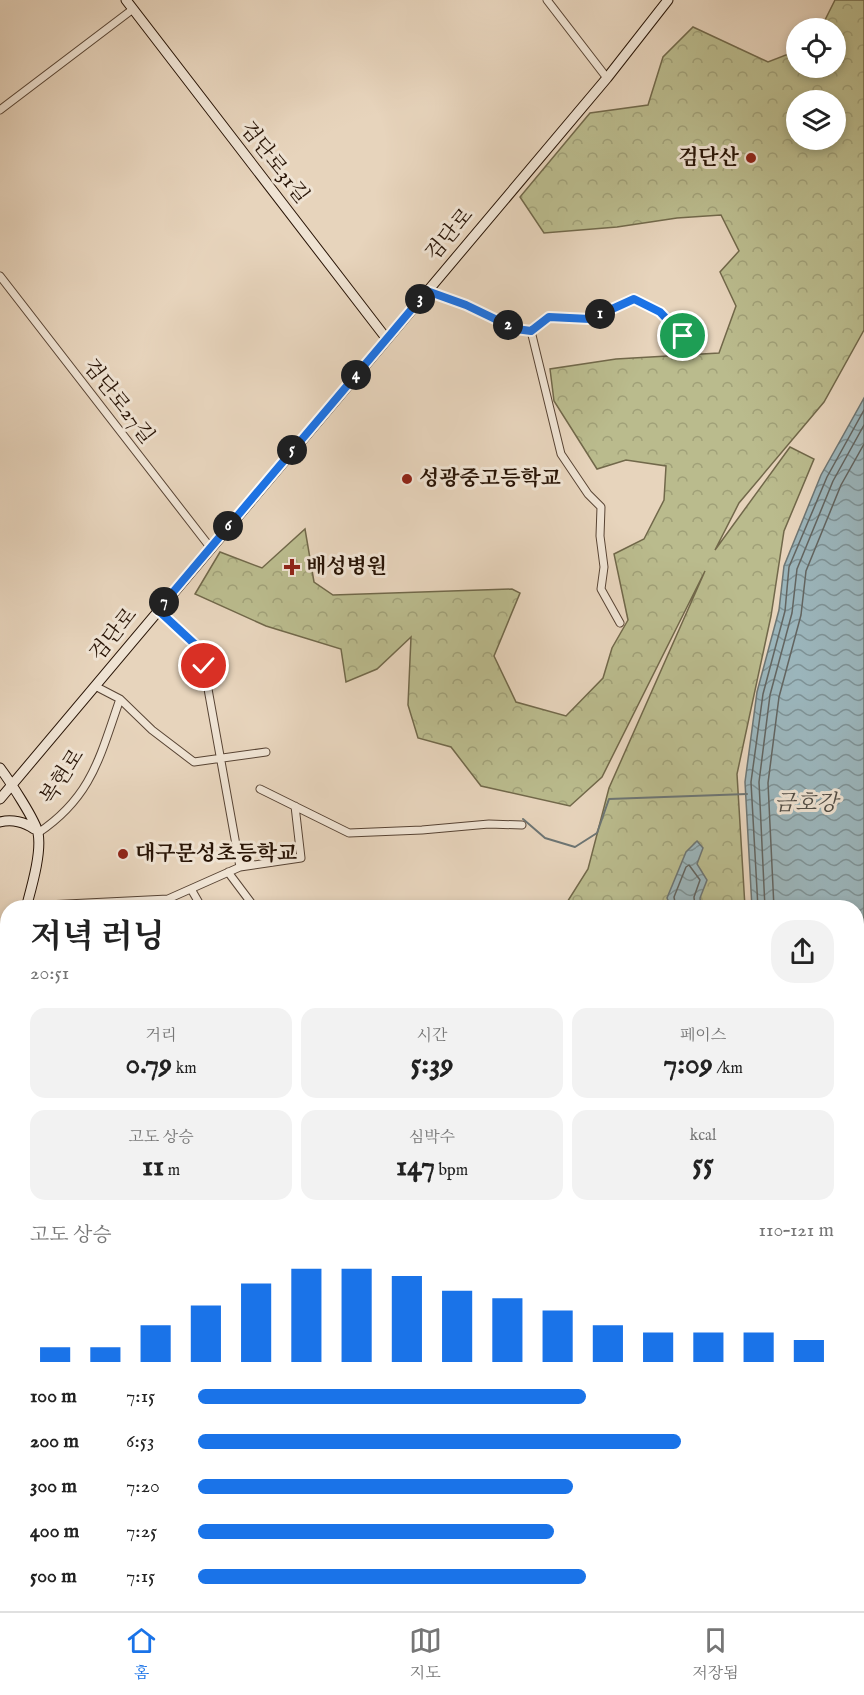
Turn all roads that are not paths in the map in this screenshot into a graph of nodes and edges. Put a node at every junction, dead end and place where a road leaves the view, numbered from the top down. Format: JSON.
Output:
{"nodes":[{"id":1,"x":126,"y":0,"type":"edge"},
{"id":2,"x":547,"y":0,"type":"edge"},
{"id":3,"x":668,"y":0,"type":"edge"},
{"id":4,"x":133,"y":9,"type":"junction"},
{"id":5,"x":606,"y":78,"type":"junction"},
{"id":6,"x":0,"y":110,"type":"edge"},
{"id":7,"x":0,"y":276,"type":"edge"},
{"id":8,"x":427,"y":291,"type":"junction"},
{"id":9,"x":531,"y":331,"type":"junction"},
{"id":10,"x":683,"y":336,"type":"dead end"},
{"id":11,"x":387,"y":338,"type":"junction"},
{"id":12,"x":210,"y":547,"type":"junction"},
{"id":13,"x":158,"y":610,"type":"junction"},
{"id":14,"x":620,"y":622,"type":"dead end"},
{"id":15,"x":95,"y":686,"type":"junction"},
{"id":16,"x":120,"y":699,"type":"junction"},
{"id":17,"x":266,"y":752,"type":"dead end"},
{"id":18,"x":220,"y":758,"type":"junction"},
{"id":19,"x":0,"y":768,"type":"edge"},
{"id":20,"x":11,"y":783,"type":"junction"},
{"id":21,"x":260,"y":789,"type":"dead end"},
{"id":22,"x":0,"y":798,"type":"edge"},
{"id":23,"x":295,"y":806,"type":"junction"},
{"id":24,"x":0,"y":822,"type":"edge"},
{"id":25,"x":522,"y":825,"type":"dead end"},
{"id":26,"x":39,"y":833,"type":"junction"},
{"id":27,"x":240,"y":867,"type":"junction"},
{"id":28,"x":228,"y":872,"type":"junction"},
{"id":29,"x":191,"y":889,"type":"junction"},
{"id":30,"x":28,"y":900,"type":"edge"},
{"id":31,"x":171,"y":900,"type":"edge"},
{"id":32,"x":197,"y":900,"type":"edge"},
{"id":33,"x":249,"y":900,"type":"edge"}],
"edges":[{"from":1,"to":4,"type":"main road","name":"검단로31길"},
{"from":2,"to":5,"type":"street"},
{"from":3,"to":5,"type":"main road","name":"검단로"},
{"from":4,"to":6,"type":"street"},
{"from":4,"to":11,"type":"main road","name":"검단로31길"},
{"from":5,"to":8,"type":"main road","name":"검단로"},
{"from":7,"to":12,"type":"street","name":"검단로27길"},
{"from":8,"to":9,"type":"street"},
{"from":8,"to":11,"type":"main road","name":"검단로"},
{"from":9,"to":10,"type":"street"},
{"from":9,"to":14,"type":"street"},
{"from":11,"to":12,"type":"main road","name":"검단로"},
{"from":12,"to":13,"type":"main road","name":"검단로"},
{"from":13,"to":15,"type":"main road","name":"검단로"},
{"from":13,"to":18,"type":"street"},
{"from":15,"to":16,"type":"street","name":"검단로"},
{"from":15,"to":20,"type":"main road","name":"검단로"},
{"from":16,"to":18,"type":"street","name":"검단로"},
{"from":16,"to":26,"type":"street","name":"복현로"},
{"from":17,"to":18,"type":"street","name":"검단로"},
{"from":18,"to":27,"type":"street"},
{"from":19,"to":20,"type":"main road","name":"복현로"},
{"from":20,"to":22,"type":"main road","name":"검단로"},
{"from":20,"to":26,"type":"main road","name":"복현로"},
{"from":21,"to":23,"type":"street"},
{"from":23,"to":25,"type":"street"},
{"from":23,"to":27,"type":"street"},
{"from":24,"to":26,"type":"main road"},
{"from":26,"to":30,"type":"main road","name":"복현로"},
{"from":27,"to":28,"type":"street"},
{"from":28,"to":29,"type":"street"},
{"from":28,"to":33,"type":"street"},
{"from":29,"to":31,"type":"street"},
{"from":29,"to":32,"type":"street"}]}
